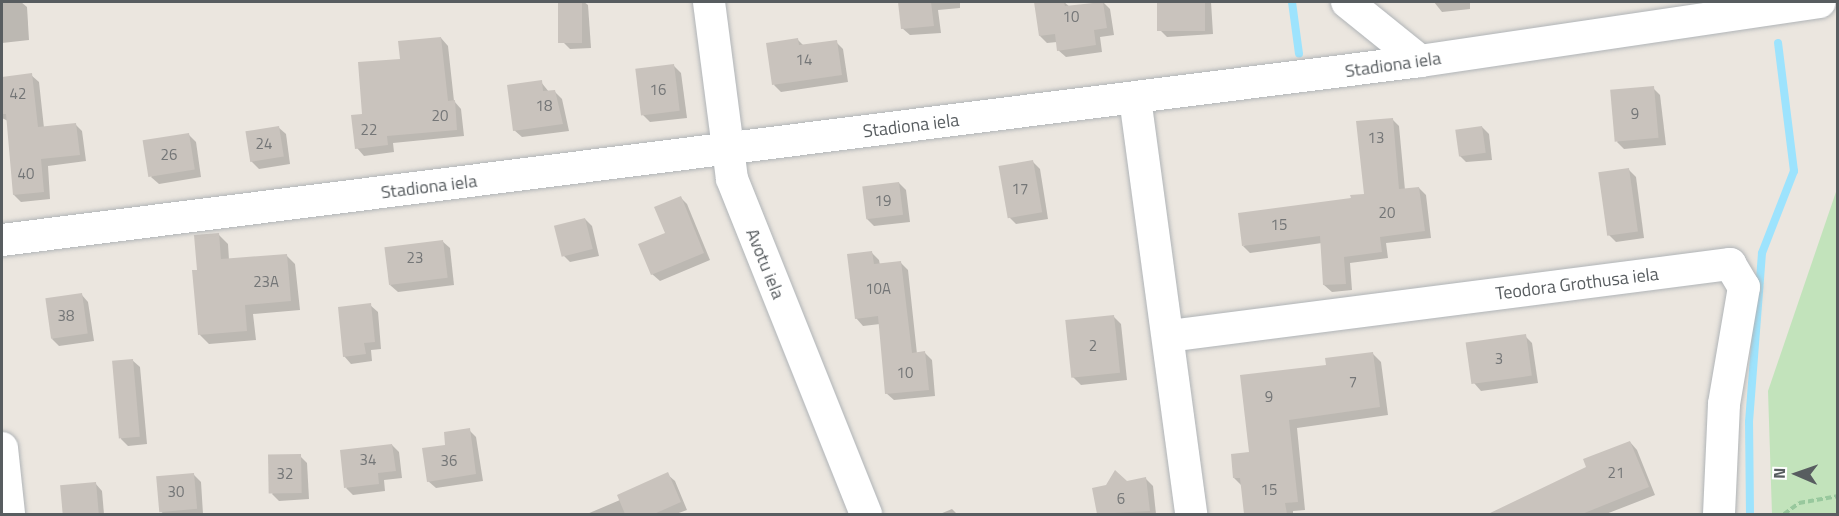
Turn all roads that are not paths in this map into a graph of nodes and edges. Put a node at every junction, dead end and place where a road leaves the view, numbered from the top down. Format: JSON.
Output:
{"nodes":[{"id":1,"x":709,"y":2,"type":"edge"},
{"id":2,"x":1347,"y":2,"type":"edge"},
{"id":3,"x":1820,"y":2,"type":"edge"},
{"id":4,"x":1420,"y":62,"type":"junction"},
{"id":5,"x":1135,"y":98,"type":"junction"},
{"id":6,"x":726,"y":150,"type":"junction"},
{"id":7,"x":2,"y":240,"type":"edge"},
{"id":8,"x":1169,"y":336,"type":"junction"},
{"id":9,"x":2,"y":448,"type":"edge"},
{"id":10,"x":9,"y":514,"type":"edge"},
{"id":11,"x":866,"y":514,"type":"edge"},
{"id":12,"x":1191,"y":514,"type":"edge"},
{"id":13,"x":1719,"y":514,"type":"edge"}],
"edges":[{"from":1,"to":6,"type":"street","name":"Avotu iela"},
{"from":2,"to":4,"type":"street"},
{"from":3,"to":4,"type":"street","name":"Stadiona iela"},
{"from":4,"to":5,"type":"street","name":"Stadiona iela"},
{"from":5,"to":6,"type":"street","name":"Stadiona iela"},
{"from":5,"to":8,"type":"street"},
{"from":6,"to":7,"type":"street","name":"Stadiona iela"},
{"from":6,"to":11,"type":"street","name":"Avotu iela"},
{"from":8,"to":12,"type":"street"},
{"from":8,"to":13,"type":"street","name":"Teodora Grothusa iela"},
{"from":9,"to":10,"type":"street"}]}
